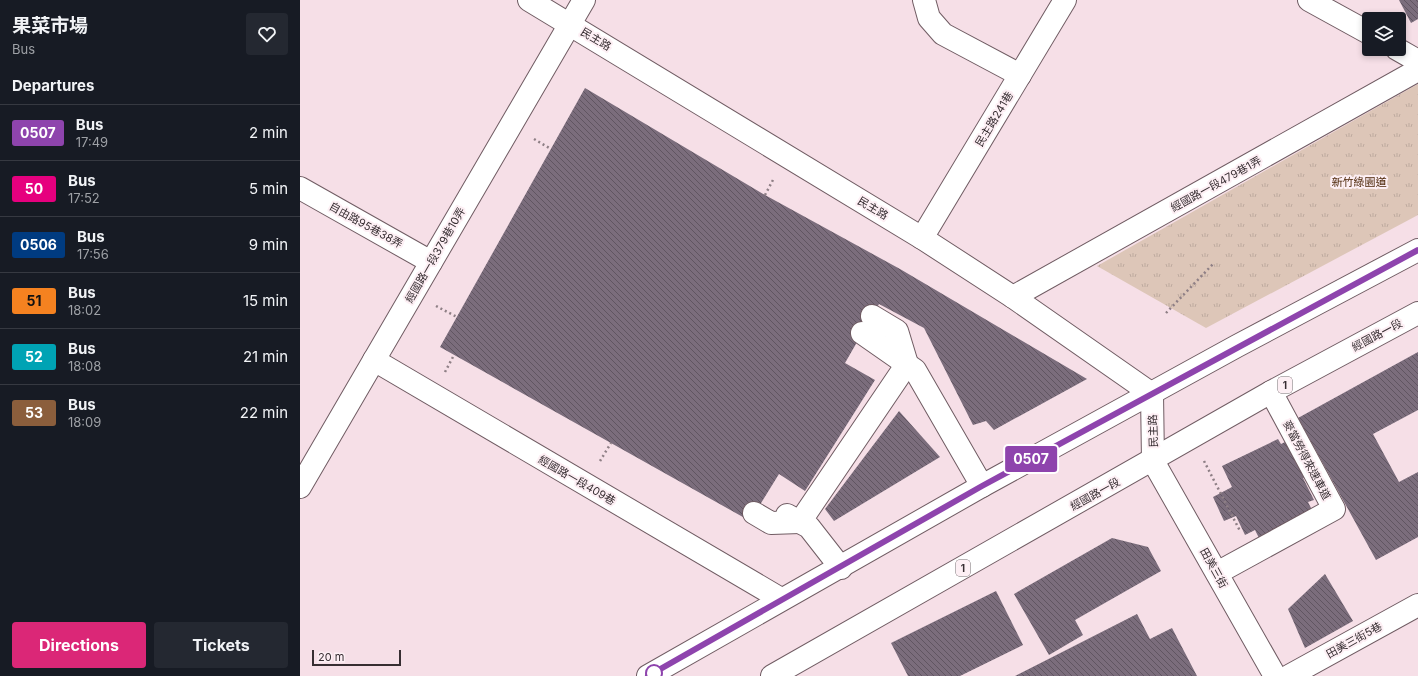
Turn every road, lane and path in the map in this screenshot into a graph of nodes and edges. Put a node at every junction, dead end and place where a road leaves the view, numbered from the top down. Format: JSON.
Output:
{"nodes":[{"id":1,"x":529,"y":0,"type":"edge"},
{"id":2,"x":584,"y":0,"type":"edge"},
{"id":3,"x":924,"y":0,"type":"edge"},
{"id":4,"x":1065,"y":0,"type":"edge"},
{"id":5,"x":1309,"y":0,"type":"edge"},
{"id":6,"x":1331,"y":6,"type":"edge"},
{"id":7,"x":570,"y":24,"type":"junction"},
{"id":8,"x":1362,"y":28,"type":"edge"},
{"id":9,"x":1406,"y":54,"type":"edge"},
{"id":10,"x":1418,"y":61,"type":"edge"},
{"id":11,"x":1418,"y":70,"type":"edge"},
{"id":12,"x":1020,"y":75,"type":"junction"},
{"id":13,"x":300,"y":188,"type":"edge"},
{"id":14,"x":922,"y":238,"type":"junction"},
{"id":15,"x":1418,"y":250,"type":"edge"},
{"id":16,"x":431,"y":262,"type":"junction"},
{"id":17,"x":1213,"y":264,"type":"dead end"},
{"id":18,"x":1013,"y":297,"type":"junction"},
{"id":19,"x":1166,"y":313,"type":"dead end"},
{"id":20,"x":1418,"y":313,"type":"edge"},
{"id":21,"x":867,"y":324,"type":"dead end"},
{"id":22,"x":374,"y":360,"type":"junction"},
{"id":23,"x":906,"y":364,"type":"junction"},
{"id":24,"x":1271,"y":392,"type":"junction"},
{"id":25,"x":1152,"y":394,"type":"junction"},
{"id":26,"x":1192,"y":438,"type":"junction"},
{"id":27,"x":1153,"y":460,"type":"junction"},
{"id":28,"x":982,"y":486,"type":"junction"},
{"id":29,"x":300,"y":487,"type":"edge"},
{"id":30,"x":758,"y":507,"type":"dead end"},
{"id":31,"x":800,"y":522,"type":"junction"},
{"id":32,"x":1252,"y":554,"type":"junction"},
{"id":33,"x":840,"y":568,"type":"junction"},
{"id":34,"x":1217,"y":573,"type":"junction"},
{"id":35,"x":781,"y":599,"type":"junction"},
{"id":36,"x":1418,"y":604,"type":"edge"},
{"id":37,"x":648,"y":676,"type":"edge"},
{"id":38,"x":772,"y":676,"type":"edge"},
{"id":39,"x":1275,"y":676,"type":"edge"},
{"id":40,"x":1289,"y":676,"type":"edge"}],
"edges":[{"from":1,"to":7,"type":"main road","name":"民主路"},
{"from":2,"to":7,"type":"main road","name":"經國路一段379巷10弄"},
{"from":3,"to":12,"type":"main road"},
{"from":4,"to":12,"type":"main road","name":"民主路241巷"},
{"from":5,"to":6,"type":"main road"},
{"from":6,"to":8,"type":"main road"},
{"from":7,"to":14,"type":"main road","name":"民主路"},
{"from":7,"to":16,"type":"main road","name":"經國路一段379巷10弄"},
{"from":9,"to":10,"type":"main road"},
{"from":11,"to":18,"type":"main road","name":"經國路一段479巷1弄"},
{"from":12,"to":14,"type":"main road","name":"民主路241巷"},
{"from":13,"to":16,"type":"main road","name":"自由路95巷38弄"},
{"from":14,"to":18,"type":"main road","name":"民主路"},
{"from":15,"to":25,"type":"main road"},
{"from":16,"to":22,"type":"main road","name":"經國路一段379巷10弄"},
{"from":17,"to":19,"type":"path"},
{"from":18,"to":25,"type":"main road","name":"民主路"},
{"from":20,"to":24,"type":"main road","name":"經國路一段","number":"1"},
{"from":21,"to":23,"type":"main road"},
{"from":22,"to":29,"type":"main road","name":"經國路一段379巷10弄"},
{"from":22,"to":35,"type":"main road","name":"經國路一段409巷"},
{"from":23,"to":28,"type":"main road"},
{"from":23,"to":31,"type":"main road"},
{"from":24,"to":26,"type":"main road","name":"經國路一段","number":"1"},
{"from":24,"to":32,"type":"main road","name":"麥當勞得來速車道"},
{"from":25,"to":27,"type":"main road","name":"民主路"},
{"from":25,"to":28,"type":"main road"},
{"from":26,"to":27,"type":"main road","name":"經國路一段","number":"1"},
{"from":26,"to":32,"type":"path"},
{"from":27,"to":34,"type":"main road","name":"田美三街"},
{"from":27,"to":38,"type":"main road","name":"經國路一段","number":"1"},
{"from":28,"to":33,"type":"main road"},
{"from":30,"to":31,"type":"main road"},
{"from":31,"to":33,"type":"main road"},
{"from":32,"to":34,"type":"main road","name":"麥當勞得來速車道"},
{"from":33,"to":35,"type":"main road"},
{"from":34,"to":39,"type":"main road","name":"田美三街"},
{"from":35,"to":37,"type":"main road"},
{"from":36,"to":40,"type":"main road","name":"田美三街5巷"}]}
